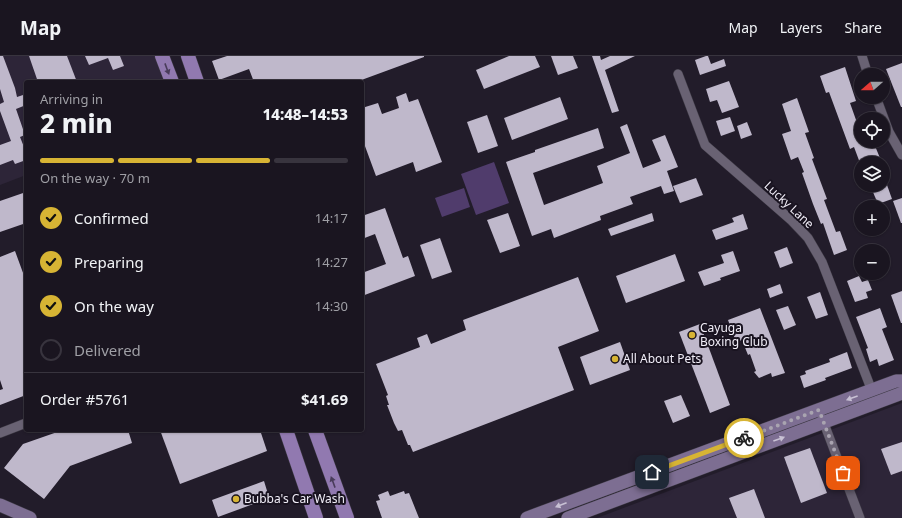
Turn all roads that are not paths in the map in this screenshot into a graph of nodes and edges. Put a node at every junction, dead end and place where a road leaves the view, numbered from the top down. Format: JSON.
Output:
{"nodes":[{"id":1,"x":162,"y":56,"type":"edge"},
{"id":2,"x":188,"y":56,"type":"edge"},
{"id":3,"x":862,"y":56,"type":"edge"},
{"id":4,"x":866,"y":68,"type":"edge"},
{"id":5,"x":678,"y":74,"type":"dead end"},
{"id":6,"x":171,"y":80,"type":"edge"},
{"id":7,"x":196,"y":80,"type":"edge"},
{"id":8,"x":879,"y":104,"type":"edge"},
{"id":9,"x":902,"y":155,"type":"edge"},
{"id":10,"x":902,"y":382,"type":"edge"},
{"id":11,"x":872,"y":391,"type":"junction"},
{"id":12,"x":902,"y":393,"type":"edge"},
{"id":13,"x":821,"y":416,"type":"junction"},
{"id":14,"x":24,"y":424,"type":"edge"},
{"id":15,"x":287,"y":432,"type":"edge"},
{"id":16,"x":316,"y":432,"type":"edge"},
{"id":17,"x":0,"y":433,"type":"edge"},
{"id":18,"x":699,"y":468,"type":"junction"},
{"id":19,"x":652,"y":472,"type":"junction"},
{"id":20,"x":601,"y":504,"type":"junction"},
{"id":21,"x":0,"y":505,"type":"edge"},
{"id":22,"x":30,"y":518,"type":"edge"},
{"id":23,"x":316,"y":518,"type":"edge"},
{"id":24,"x":347,"y":518,"type":"edge"},
{"id":25,"x":527,"y":518,"type":"edge"},
{"id":26,"x":568,"y":518,"type":"edge"},
{"id":27,"x":860,"y":518,"type":"edge"}],
"edges":[{"from":1,"to":6,"type":"main road","one_way":true},
{"from":2,"to":7,"type":"main road"},
{"from":3,"to":4,"type":"street"},
{"from":5,"to":11,"type":"street","name":"Lucky Lane"},
{"from":8,"to":9,"type":"street"},
{"from":10,"to":11,"type":"main road"},
{"from":11,"to":13,"type":"main road","one_way":true},
{"from":12,"to":13,"type":"main road"},
{"from":18,"to":13,"type":"main road","one_way":true},
{"from":13,"to":19,"type":"main road"},
{"from":13,"to":27,"type":"street"},
{"from":14,"to":17,"type":"street"},
{"from":15,"to":23,"type":"main road"},
{"from":24,"to":16,"type":"main road","one_way":true},
{"from":18,"to":19,"type":"main road"},
{"from":18,"to":20,"type":"main road"},
{"from":19,"to":20,"type":"main road"},
{"from":19,"to":25,"type":"main road","one_way":true},
{"from":20,"to":26,"type":"main road"},
{"from":21,"to":22,"type":"main road"}]}
